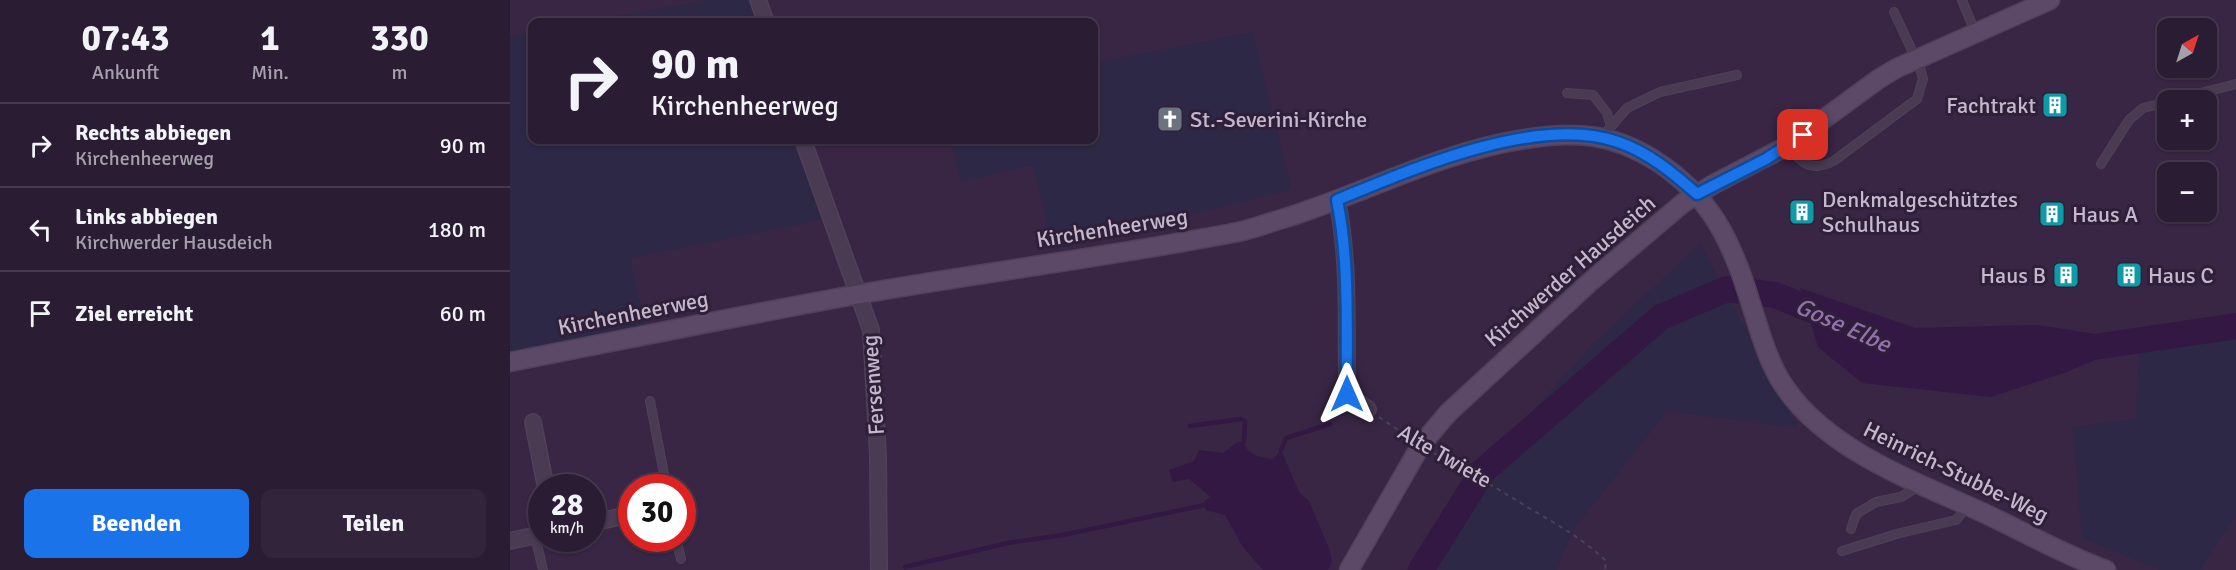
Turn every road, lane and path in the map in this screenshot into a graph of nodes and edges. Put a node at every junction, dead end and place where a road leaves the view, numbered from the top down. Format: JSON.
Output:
{"nodes":[{"id":1,"x":758,"y":0,"type":"edge"},
{"id":2,"x":1962,"y":0,"type":"edge"},
{"id":3,"x":2049,"y":0,"type":"edge"},
{"id":4,"x":1894,"y":12,"type":"dead end"},
{"id":5,"x":765,"y":18,"type":"edge"},
{"id":6,"x":1975,"y":32,"type":"junction"},
{"id":7,"x":1917,"y":59,"type":"junction"},
{"id":8,"x":1737,"y":75,"type":"dead end"},
{"id":9,"x":2236,"y":84,"type":"edge"},
{"id":10,"x":2213,"y":90,"type":"edge"},
{"id":11,"x":1567,"y":93,"type":"dead end"},
{"id":12,"x":2157,"y":104,"type":"edge"},
{"id":13,"x":1606,"y":132,"type":"junction"},
{"id":14,"x":804,"y":144,"type":"edge"},
{"id":15,"x":1787,"y":146,"type":"junction"},
{"id":16,"x":2101,"y":164,"type":"dead end"},
{"id":17,"x":1697,"y":194,"type":"junction"},
{"id":18,"x":1337,"y":200,"type":"junction"},
{"id":19,"x":859,"y":294,"type":"junction"},
{"id":20,"x":510,"y":362,"type":"edge"},
{"id":21,"x":650,"y":401,"type":"dead end"},
{"id":22,"x":1368,"y":409,"type":"joint"},
{"id":23,"x":533,"y":422,"type":"dead end"},
{"id":24,"x":1421,"y":446,"type":"junction"},
{"id":25,"x":543,"y":474,"type":"edge"},
{"id":26,"x":664,"y":474,"type":"edge"},
{"id":27,"x":1921,"y":484,"type":"junction"},
{"id":28,"x":1968,"y":506,"type":"junction"},
{"id":29,"x":1851,"y":529,"type":"dead end"},
{"id":30,"x":528,"y":537,"type":"edge"},
{"id":31,"x":510,"y":541,"type":"edge"},
{"id":32,"x":1842,"y":551,"type":"dead end"},
{"id":33,"x":540,"y":552,"type":"edge"},
{"id":34,"x":679,"y":552,"type":"edge"},
{"id":35,"x":681,"y":560,"type":"dead end"},
{"id":36,"x":543,"y":570,"type":"edge"},
{"id":37,"x":879,"y":570,"type":"edge"},
{"id":38,"x":1350,"y":570,"type":"edge"},
{"id":39,"x":1605,"y":570,"type":"edge"},
{"id":40,"x":2106,"y":570,"type":"edge"}],
"edges":[{"from":1,"to":5,"type":"street"},
{"from":2,"to":6,"type":"lane"},
{"from":3,"to":6,"type":"main road","name":"Kirchwerder Hausdeich"},
{"from":4,"to":7,"type":"lane"},
{"from":6,"to":7,"type":"main road","name":"Kirchwerder Hausdeich"},
{"from":7,"to":15,"type":"main road","name":"Kirchwerder Hausdeich"},
{"from":7,"to":15,"type":"lane"},
{"from":8,"to":13,"type":"lane"},
{"from":9,"to":10,"type":"lane"},
{"from":11,"to":13,"type":"lane"},
{"from":12,"to":16,"type":"lane"},
{"from":13,"to":17,"type":"main road","name":"Kirchenheerweg"},
{"from":13,"to":18,"type":"main road","name":"Kirchenheerweg"},
{"from":14,"to":19,"type":"street","name":"Fersenweg"},
{"from":15,"to":17,"type":"main road","name":"Kirchwerder Hausdeich"},
{"from":17,"to":24,"type":"main road","name":"Kirchwerder Hausdeich"},
{"from":17,"to":27,"type":"main road","name":"Heinrich-Stubbe-Weg"},
{"from":18,"to":19,"type":"main road","name":"Kirchenheerweg"},
{"from":18,"to":22,"type":"street"},
{"from":19,"to":20,"type":"main road","name":"Kirchenheerweg"},
{"from":19,"to":37,"type":"street","name":"Fersenweg"},
{"from":21,"to":26,"type":"lane"},
{"from":22,"to":24,"type":"path","name":"Alte Twiete"},
{"from":23,"to":25,"type":"street"},
{"from":24,"to":38,"type":"main road","name":"Kirchwerder Hausdeich"},
{"from":24,"to":39,"type":"path","name":"Alte Twiete"},
{"from":27,"to":28,"type":"main road","name":"Heinrich-Stubbe-Weg"},
{"from":27,"to":29,"type":"lane"},
{"from":28,"to":32,"type":"lane"},
{"from":28,"to":40,"type":"main road","name":"Heinrich-Stubbe-Weg"},
{"from":30,"to":31,"type":"street"},
{"from":33,"to":36,"type":"lane"},
{"from":34,"to":35,"type":"lane"}]}
